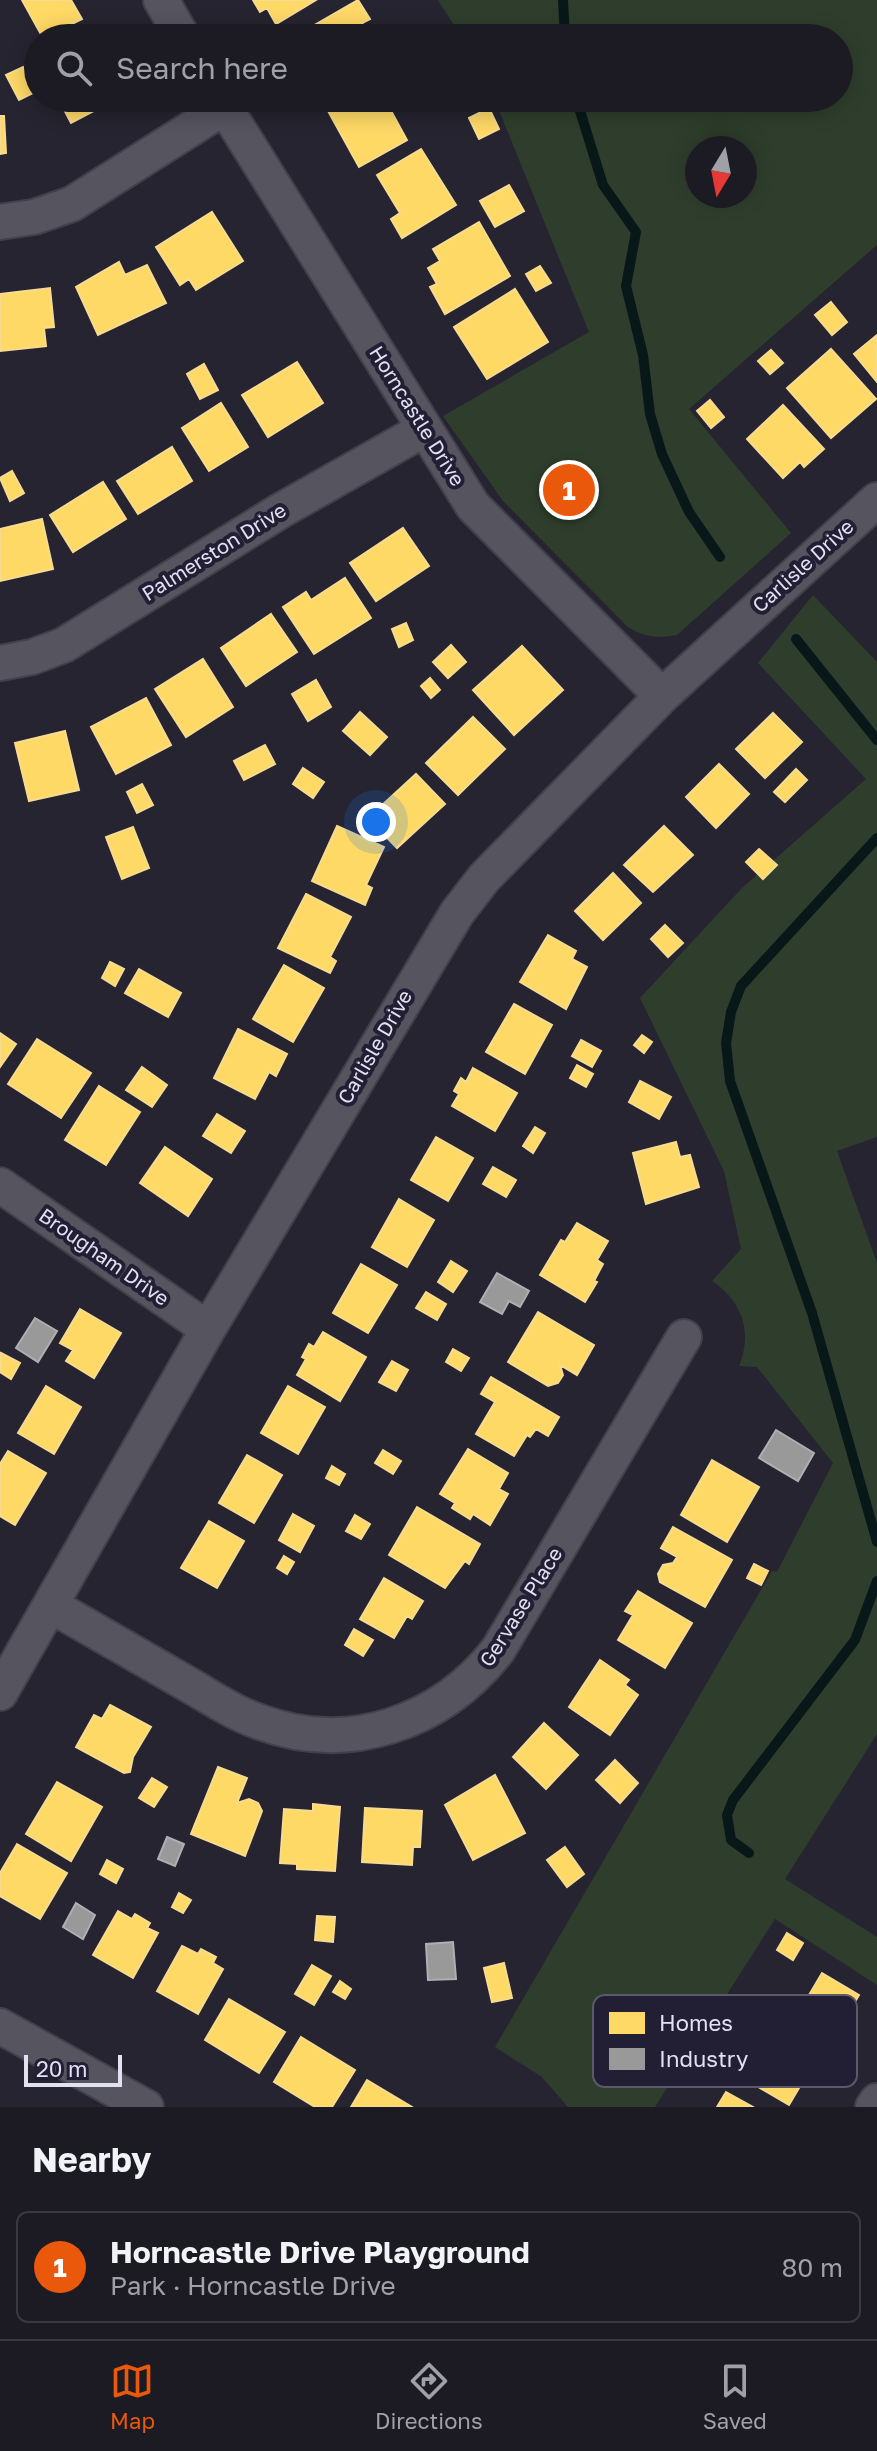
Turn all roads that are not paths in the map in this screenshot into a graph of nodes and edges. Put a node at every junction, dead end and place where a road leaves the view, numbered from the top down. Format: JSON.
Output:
{"nodes":[{"id":1,"x":161,"y":0,"type":"edge"},
{"id":2,"x":175,"y":24,"type":"edge"},
{"id":3,"x":207,"y":112,"type":"edge"},
{"id":4,"x":228,"y":112,"type":"edge"},
{"id":5,"x":0,"y":222,"type":"edge"},
{"id":6,"x":423,"y":430,"type":"junction"},
{"id":7,"x":877,"y":500,"type":"edge"},
{"id":8,"x":0,"y":663,"type":"edge"},
{"id":9,"x":662,"y":696,"type":"junction"},
{"id":10,"x":0,"y":1185,"type":"edge"},
{"id":11,"x":208,"y":1329,"type":"junction"},
{"id":12,"x":684,"y":1337,"type":"dead end"},
{"id":13,"x":52,"y":1606,"type":"junction"},
{"id":14,"x":0,"y":1693,"type":"edge"},
{"id":15,"x":0,"y":2026,"type":"edge"},
{"id":16,"x":877,"y":2101,"type":"edge"},
{"id":17,"x":146,"y":2107,"type":"edge"},
{"id":18,"x":873,"y":2107,"type":"edge"}],
"edges":[{"from":1,"to":2,"type":"street"},
{"from":3,"to":5,"type":"street"},
{"from":4,"to":6,"type":"street","name":"Horncastle Drive"},
{"from":6,"to":8,"type":"street","name":"Palmerston Drive"},
{"from":6,"to":9,"type":"street","name":"Horncastle Drive"},
{"from":7,"to":9,"type":"street","name":"Carlisle Drive"},
{"from":9,"to":11,"type":"street","name":"Carlisle Drive"},
{"from":10,"to":11,"type":"street","name":"Brougham Drive"},
{"from":11,"to":13,"type":"street","name":"Carlisle Drive"},
{"from":12,"to":13,"type":"street","name":"Gervase Place"},
{"from":13,"to":14,"type":"street","name":"Carlisle Drive"},
{"from":15,"to":17,"type":"street"},
{"from":16,"to":18,"type":"street"}]}
